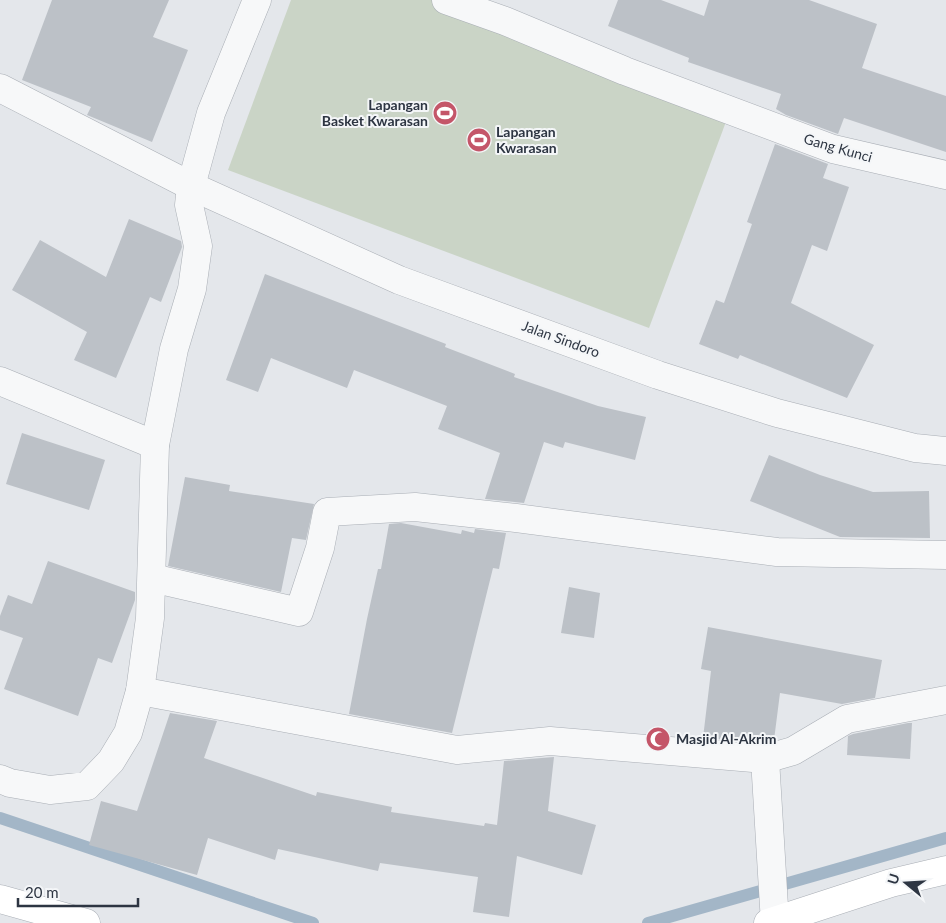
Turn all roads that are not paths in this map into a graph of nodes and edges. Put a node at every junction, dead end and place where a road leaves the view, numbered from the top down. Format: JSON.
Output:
{"nodes":[{"id":1,"x":257,"y":0,"type":"edge"},
{"id":2,"x":446,"y":0,"type":"edge"},
{"id":3,"x":0,"y":88,"type":"edge"},
{"id":4,"x":946,"y":175,"type":"edge"},
{"id":5,"x":190,"y":186,"type":"junction"},
{"id":6,"x":0,"y":381,"type":"edge"},
{"id":7,"x":154,"y":445,"type":"junction"},
{"id":8,"x":946,"y":451,"type":"edge"},
{"id":9,"x":946,"y":555,"type":"edge"},
{"id":10,"x":152,"y":578,"type":"junction"},
{"id":11,"x":140,"y":691,"type":"junction"},
{"id":12,"x":946,"y":700,"type":"edge"},
{"id":13,"x":765,"y":759,"type":"junction"},
{"id":14,"x":0,"y":779,"type":"edge"},
{"id":15,"x":946,"y":870,"type":"edge"},
{"id":16,"x":0,"y":899,"type":"edge"},
{"id":17,"x":773,"y":918,"type":"edge"},
{"id":18,"x":86,"y":923,"type":"edge"}],
"edges":[{"from":1,"to":5,"type":"street"},
{"from":2,"to":4,"type":"street","name":"Gang Kunci"},
{"from":3,"to":5,"type":"street","name":"Jalan Sindoro"},
{"from":5,"to":7,"type":"street"},
{"from":5,"to":8,"type":"street","name":"Jalan Sindoro"},
{"from":6,"to":7,"type":"street"},
{"from":7,"to":10,"type":"street"},
{"from":9,"to":10,"type":"street"},
{"from":10,"to":11,"type":"street"},
{"from":11,"to":13,"type":"street"},
{"from":11,"to":14,"type":"street"},
{"from":12,"to":13,"type":"street"},
{"from":13,"to":17,"type":"street"},
{"from":15,"to":17,"type":"street"},
{"from":16,"to":18,"type":"street"}]}
